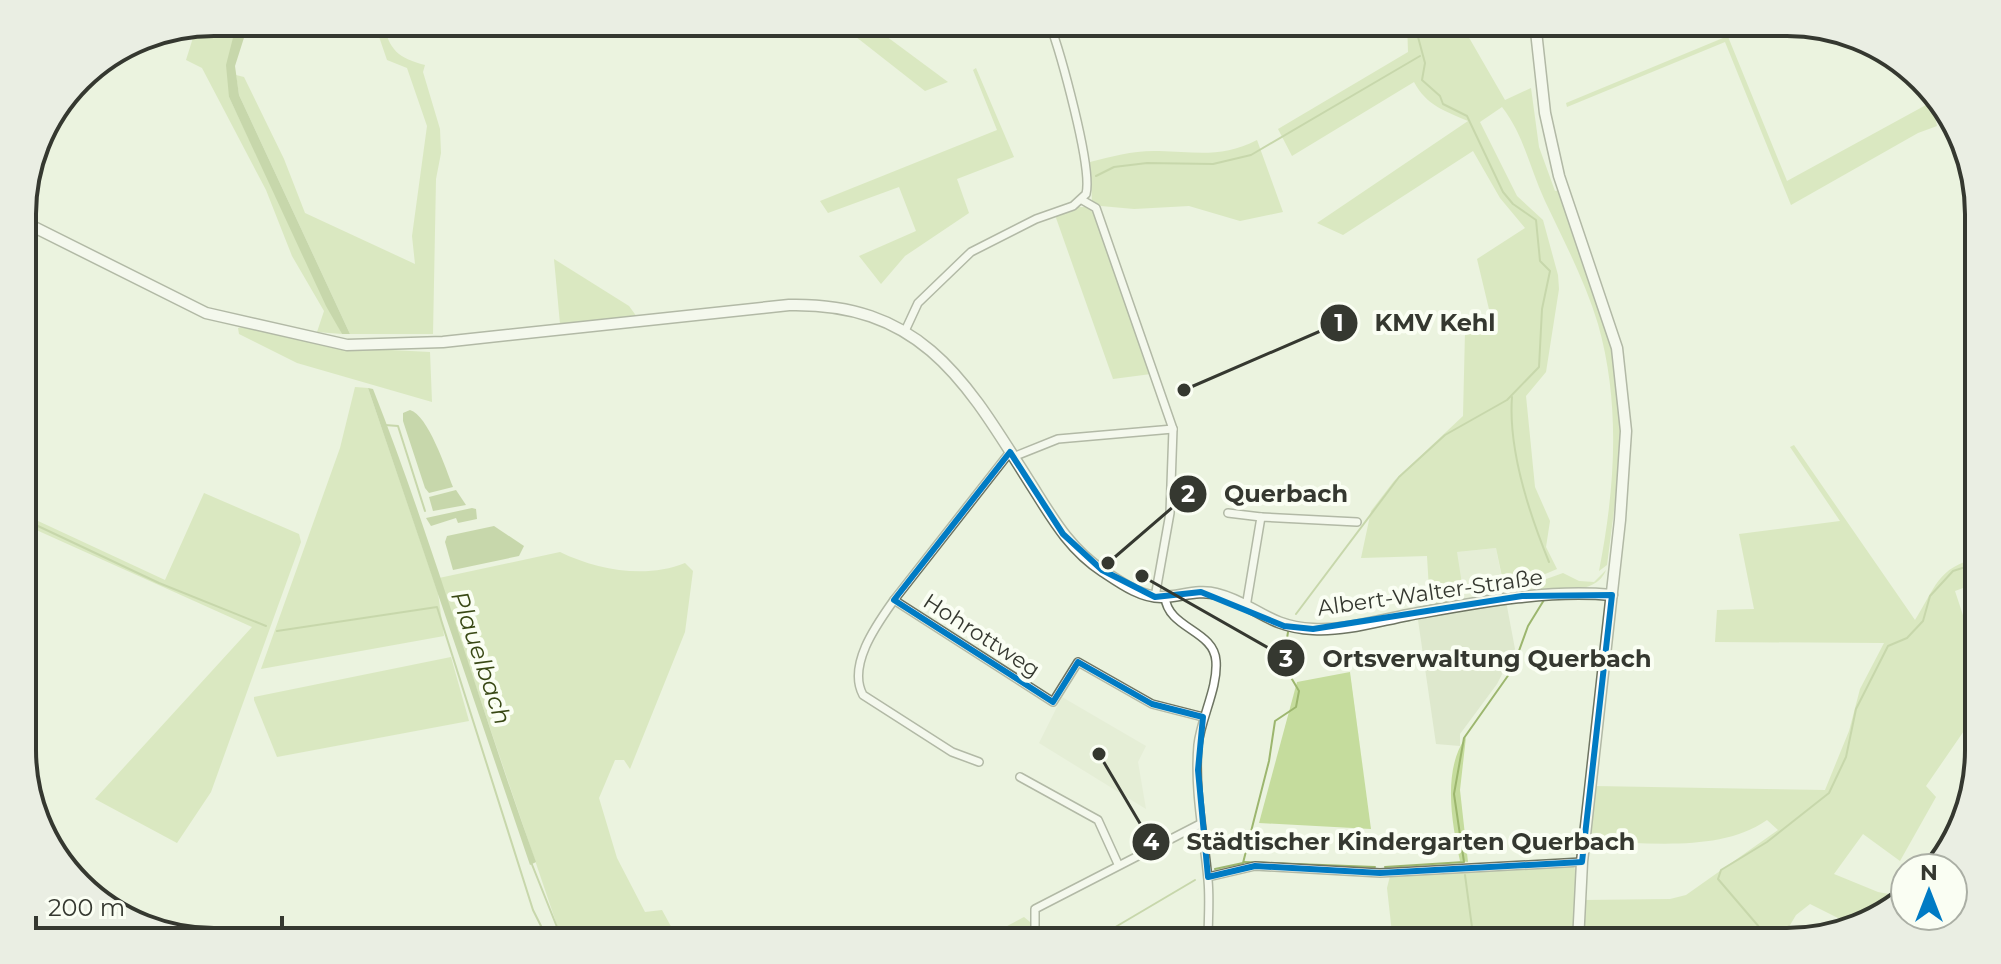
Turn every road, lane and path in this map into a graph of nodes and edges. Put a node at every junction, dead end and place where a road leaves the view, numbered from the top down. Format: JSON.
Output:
{"nodes":[{"id":1,"x":1054,"y":36,"type":"edge"},
{"id":2,"x":1537,"y":36,"type":"edge"},
{"id":3,"x":1082,"y":200,"type":"junction"},
{"id":4,"x":36,"y":228,"type":"edge"},
{"id":5,"x":905,"y":331,"type":"junction"},
{"id":6,"x":1173,"y":429,"type":"junction"},
{"id":7,"x":1012,"y":454,"type":"junction"},
{"id":8,"x":1228,"y":513,"type":"dead end"},
{"id":9,"x":1261,"y":517,"type":"junction"},
{"id":10,"x":1357,"y":522,"type":"dead end"},
{"id":11,"x":1612,"y":595,"type":"junction"},
{"id":12,"x":1160,"y":597,"type":"junction"},
{"id":13,"x":894,"y":600,"type":"junction"},
{"id":14,"x":1246,"y":607,"type":"junction"},
{"id":15,"x":1203,"y":717,"type":"junction"},
{"id":16,"x":979,"y":762,"type":"dead end"},
{"id":17,"x":1020,"y":777,"type":"dead end"},
{"id":18,"x":1200,"y":824,"type":"junction"},
{"id":19,"x":1582,"y":862,"type":"junction"},
{"id":20,"x":1118,"y":864,"type":"junction"},
{"id":21,"x":1208,"y":877,"type":"junction"},
{"id":22,"x":1035,"y":928,"type":"edge"},
{"id":23,"x":1208,"y":928,"type":"edge"},
{"id":24,"x":1579,"y":928,"type":"edge"}],
"edges":[{"from":1,"to":3,"type":"street"},
{"from":2,"to":11,"type":"street"},
{"from":3,"to":5,"type":"street"},
{"from":3,"to":6,"type":"street"},
{"from":4,"to":5,"type":"street"},
{"from":5,"to":7,"type":"street"},
{"from":6,"to":7,"type":"street"},
{"from":6,"to":12,"type":"street"},
{"from":7,"to":12,"type":"street"},
{"from":7,"to":13,"type":"street","name":"Hohrottweg"},
{"from":8,"to":9,"type":"street"},
{"from":9,"to":10,"type":"street"},
{"from":9,"to":14,"type":"street"},
{"from":11,"to":14,"type":"street","name":"Albert-Walter-Straße"},
{"from":11,"to":19,"type":"street"},
{"from":12,"to":14,"type":"street","name":"Albert-Walter-Straße"},
{"from":12,"to":15,"type":"street"},
{"from":13,"to":15,"type":"street","name":"Hohrottweg"},
{"from":13,"to":16,"type":"street"},
{"from":15,"to":18,"type":"street"},
{"from":17,"to":20,"type":"street"},
{"from":18,"to":20,"type":"street"},
{"from":18,"to":21,"type":"street"},
{"from":19,"to":21,"type":"street"},
{"from":19,"to":24,"type":"street"},
{"from":20,"to":22,"type":"street"},
{"from":21,"to":23,"type":"street"}]}
